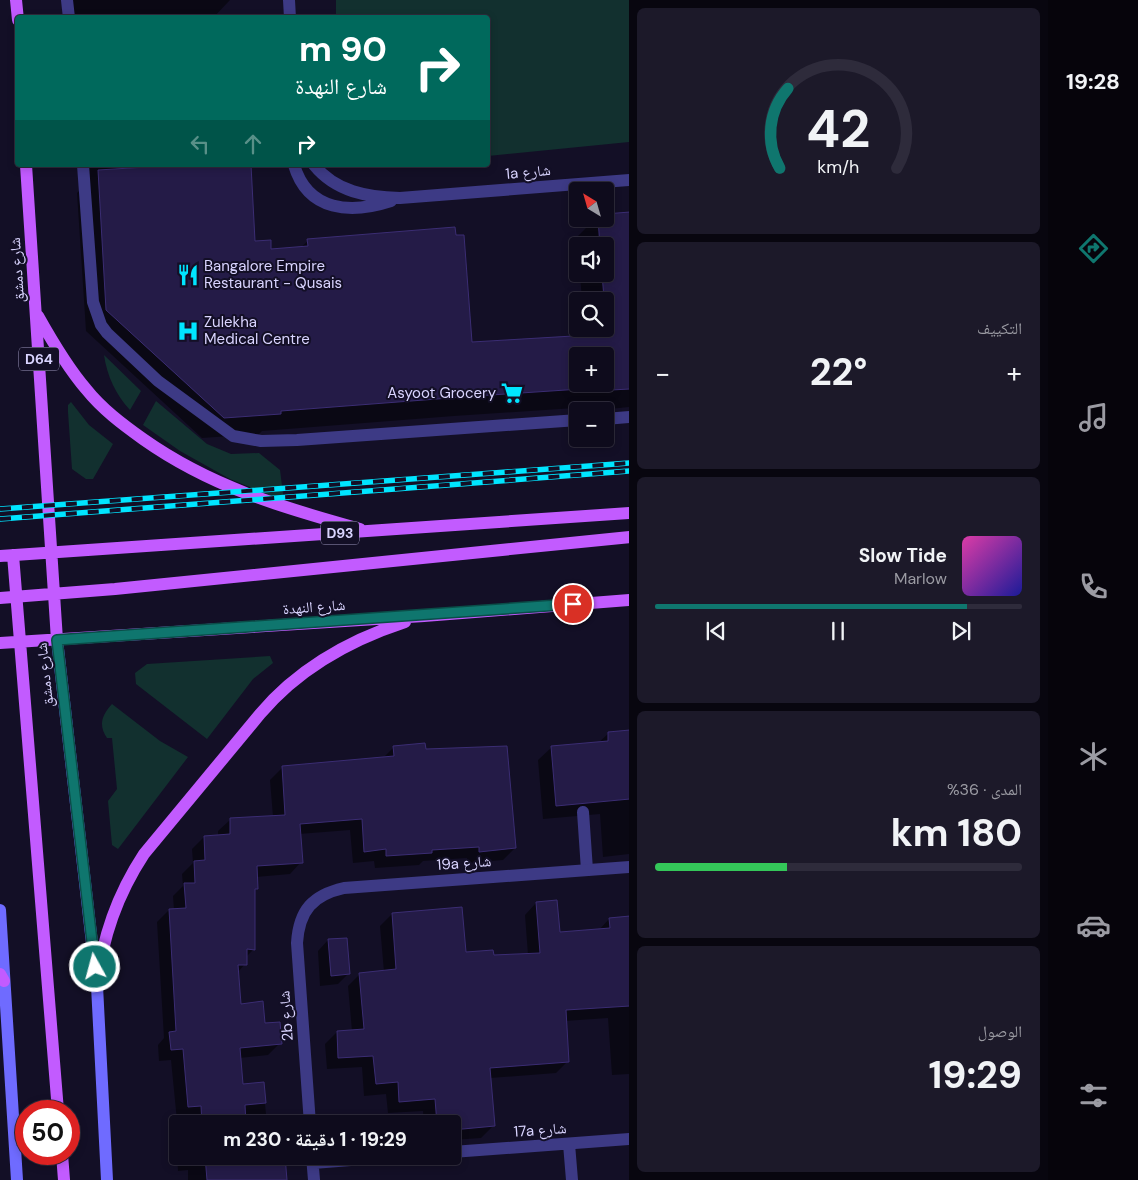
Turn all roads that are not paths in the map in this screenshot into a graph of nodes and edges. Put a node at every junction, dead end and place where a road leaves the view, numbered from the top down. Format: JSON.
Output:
{"nodes":[{"id":1,"x":16,"y":0,"type":"edge"},
{"id":2,"x":67,"y":0,"type":"edge"},
{"id":3,"x":289,"y":0,"type":"edge"},
{"id":4,"x":18,"y":15,"type":"edge"},
{"id":5,"x":69,"y":15,"type":"edge"},
{"id":6,"x":290,"y":15,"type":"edge"},
{"id":7,"x":26,"y":167,"type":"edge"},
{"id":8,"x":83,"y":167,"type":"edge"},
{"id":9,"x":295,"y":167,"type":"edge"},
{"id":10,"x":316,"y":167,"type":"edge"},
{"id":11,"x":629,"y":180,"type":"edge"},
{"id":12,"x":400,"y":198,"type":"junction"},
{"id":13,"x":35,"y":311,"type":"junction"},
{"id":14,"x":629,"y":417,"type":"edge"},
{"id":15,"x":614,"y":418,"type":"edge"},
{"id":16,"x":569,"y":421,"type":"edge"},
{"id":17,"x":629,"y":514,"type":"edge"},
{"id":18,"x":369,"y":532,"type":"junction"},
{"id":19,"x":629,"y":537,"type":"edge"},
{"id":20,"x":50,"y":553,"type":"junction"},
{"id":21,"x":6,"y":555,"type":"edge"},
{"id":22,"x":53,"y":594,"type":"junction"},
{"id":23,"x":16,"y":597,"type":"junction"},
{"id":24,"x":0,"y":598,"type":"edge"},
{"id":25,"x":629,"y":600,"type":"edge"},
{"id":26,"x":424,"y":616,"type":"junction"},
{"id":27,"x":57,"y":640,"type":"junction"},
{"id":28,"x":18,"y":642,"type":"junction"},
{"id":29,"x":0,"y":644,"type":"edge"},
{"id":30,"x":583,"y":812,"type":"dead end"},
{"id":31,"x":629,"y":867,"type":"edge"},
{"id":32,"x":587,"y":870,"type":"junction"},
{"id":33,"x":308,"y":908,"type":"joint"},
{"id":34,"x":0,"y":910,"type":"edge"},
{"id":35,"x":2,"y":978,"type":"edge"},
{"id":36,"x":97,"y":986,"type":"junction"},
{"id":37,"x":57,"y":1100,"type":"edge"},
{"id":38,"x":309,"y":1115,"type":"edge"},
{"id":39,"x":629,"y":1139,"type":"edge"},
{"id":40,"x":569,"y":1144,"type":"junction"},
{"id":41,"x":461,"y":1151,"type":"edge"},
{"id":42,"x":63,"y":1165,"type":"edge"},
{"id":43,"x":312,"y":1165,"type":"edge"},
{"id":44,"x":18,"y":1180,"type":"edge"},
{"id":45,"x":64,"y":1180,"type":"edge"},
{"id":46,"x":107,"y":1180,"type":"edge"},
{"id":47,"x":314,"y":1180,"type":"edge"},
{"id":48,"x":572,"y":1180,"type":"edge"}],
"edges":[{"from":1,"to":4,"type":"main road"},
{"from":2,"to":5,"type":"street"},
{"from":3,"to":6,"type":"street"},
{"from":7,"to":13,"type":"main road","name":"شارع دمشق","number":"D64"},
{"from":8,"to":16,"type":"street"},
{"from":9,"to":12,"type":"street"},
{"from":10,"to":12,"type":"street"},
{"from":11,"to":12,"type":"street","name":"1a شارع"},
{"from":13,"to":18,"type":"main road"},
{"from":13,"to":20,"type":"main road","name":"شارع دمشق","number":"D64"},
{"from":14,"to":15,"type":"street"},
{"from":17,"to":18,"type":"main road","number":"D93"},
{"from":18,"to":20,"type":"main road","number":"D93"},
{"from":19,"to":22,"type":"main road"},
{"from":20,"to":21,"type":"main road","number":"D93"},
{"from":20,"to":22,"type":"main road","name":"شارع دمشق","number":"D64"},
{"from":21,"to":23,"type":"main road"},
{"from":22,"to":23,"type":"main road"},
{"from":22,"to":27,"type":"main road","name":"شارع دمشق","number":"D64"},
{"from":23,"to":24,"type":"main road"},
{"from":23,"to":28,"type":"main road"},
{"from":25,"to":26,"type":"main road","name":"شارع النهدة"},
{"from":26,"to":27,"type":"main road","name":"شارع النهدة"},
{"from":26,"to":36,"type":"main road"},
{"from":27,"to":28,"type":"main road","name":"شارع النهدة"},
{"from":27,"to":36,"type":"main road","name":"شارع دمشق","number":"D64"},
{"from":28,"to":29,"type":"main road","name":"شارع النهدة"},
{"from":28,"to":37,"type":"main road"},
{"from":30,"to":32,"type":"street"},
{"from":31,"to":32,"type":"street","name":"19a شارع"},
{"from":32,"to":33,"type":"street","name":"19a شارع"},
{"from":33,"to":38,"type":"street","name":"2b شارع"},
{"from":34,"to":35,"type":"main road"},
{"from":35,"to":44,"type":"main road"},
{"from":36,"to":46,"type":"main road","name":"شارع دمشق","number":"D64"},
{"from":39,"to":40,"type":"street","name":"17a شارع"},
{"from":40,"to":41,"type":"street","name":"17a شارع"},
{"from":40,"to":48,"type":"street"},
{"from":42,"to":45,"type":"main road"},
{"from":43,"to":47,"type":"street"}]}
